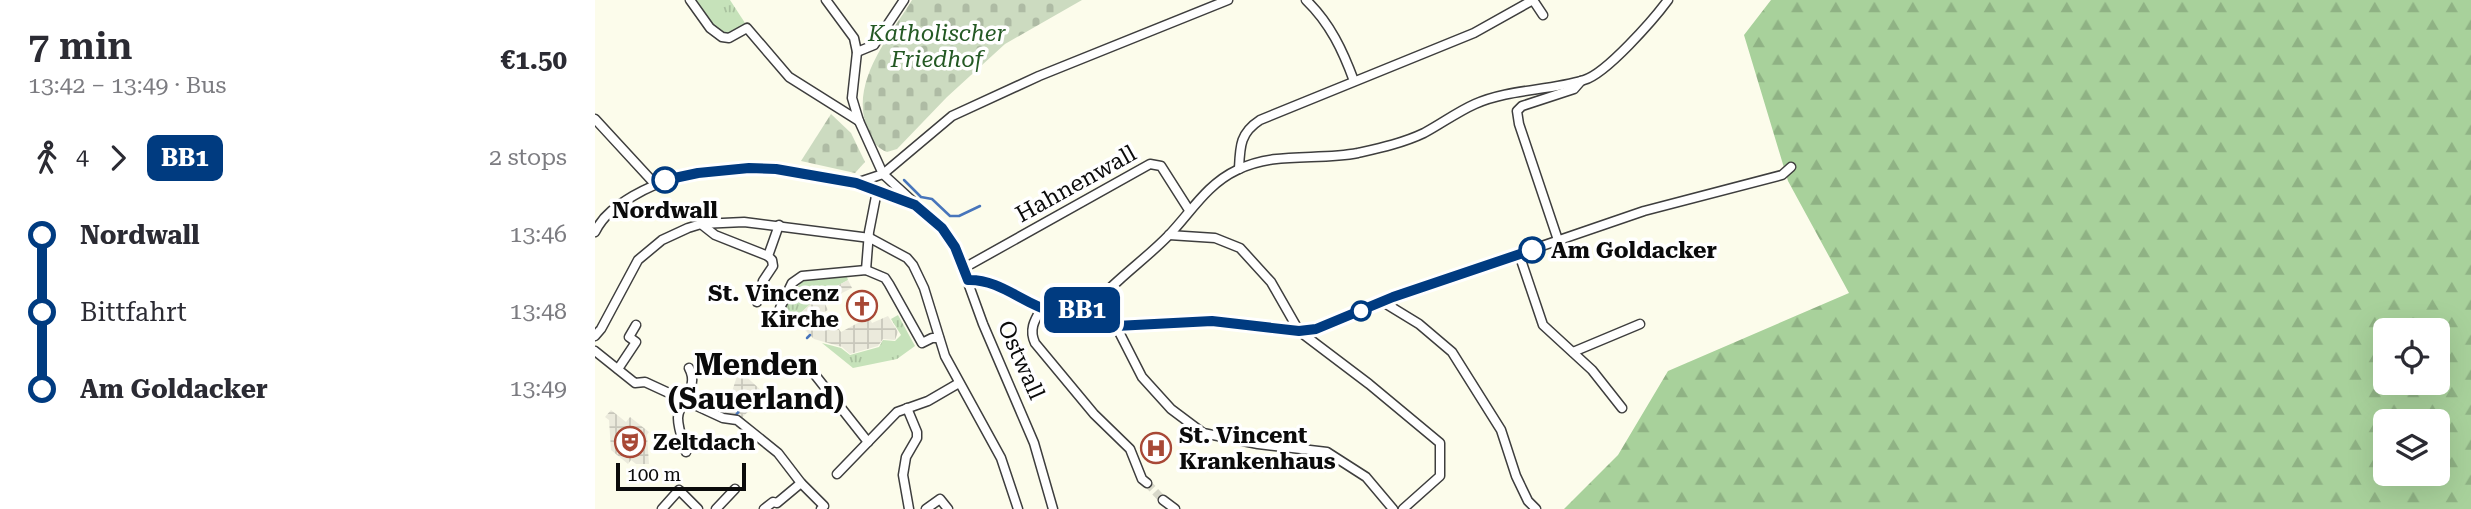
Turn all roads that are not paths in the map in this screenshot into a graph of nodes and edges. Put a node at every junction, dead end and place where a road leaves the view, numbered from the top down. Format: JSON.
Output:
{"nodes":[{"id":1,"x":690,"y":0,"type":"edge"},
{"id":2,"x":826,"y":0,"type":"edge"},
{"id":3,"x":904,"y":0,"type":"edge"},
{"id":4,"x":1228,"y":0,"type":"edge"},
{"id":5,"x":1306,"y":0,"type":"edge"},
{"id":6,"x":1533,"y":0,"type":"edge"},
{"id":7,"x":1668,"y":0,"type":"edge"},
{"id":8,"x":1543,"y":15,"type":"dead end"},
{"id":9,"x":857,"y":52,"type":"junction"},
{"id":10,"x":1355,"y":81,"type":"junction"},
{"id":11,"x":1581,"y":81,"type":"junction"},
{"id":12,"x":595,"y":119,"type":"edge"},
{"id":13,"x":859,"y":121,"type":"junction"},
{"id":14,"x":1791,"y":167,"type":"dead end"},
{"id":15,"x":1239,"y":169,"type":"junction"},
{"id":16,"x":883,"y":174,"type":"junction"},
{"id":17,"x":654,"y":183,"type":"junction"},
{"id":18,"x":856,"y":183,"type":"junction"},
{"id":19,"x":877,"y":191,"type":"junction"},
{"id":20,"x":915,"y":205,"type":"junction"},
{"id":21,"x":1189,"y":209,"type":"junction"},
{"id":22,"x":701,"y":224,"type":"junction"},
{"id":23,"x":779,"y":225,"type":"junction"},
{"id":24,"x":596,"y":226,"type":"edge"},
{"id":25,"x":1169,"y":235,"type":"junction"},
{"id":26,"x":870,"y":238,"type":"junction"},
{"id":27,"x":1558,"y":240,"type":"junction"},
{"id":28,"x":1519,"y":254,"type":"junction"},
{"id":29,"x":768,"y":256,"type":"junction"},
{"id":30,"x":964,"y":268,"type":"junction"},
{"id":31,"x":866,"y":270,"type":"junction"},
{"id":32,"x":968,"y":280,"type":"junction"},
{"id":33,"x":757,"y":302,"type":"dead end"},
{"id":34,"x":1383,"y":302,"type":"junction"},
{"id":35,"x":780,"y":308,"type":"dead end"},
{"id":36,"x":1092,"y":308,"type":"junction"},
{"id":37,"x":1041,"y":309,"type":"junction"},
{"id":38,"x":1640,"y":324,"type":"dead end"},
{"id":39,"x":636,"y":325,"type":"dead end"},
{"id":40,"x":1116,"y":326,"type":"junction"},
{"id":41,"x":1299,"y":331,"type":"junction"},
{"id":42,"x":595,"y":335,"type":"edge"},
{"id":43,"x":939,"y":338,"type":"junction"},
{"id":44,"x":595,"y":351,"type":"edge"},
{"id":45,"x":1573,"y":352,"type":"junction"},
{"id":46,"x":808,"y":366,"type":"dead end"},
{"id":47,"x":689,"y":368,"type":"dead end"},
{"id":48,"x":618,"y":369,"type":"junction"},
{"id":49,"x":960,"y":383,"type":"junction"},
{"id":50,"x":684,"y":402,"type":"junction"},
{"id":51,"x":907,"y":408,"type":"junction"},
{"id":52,"x":1622,"y":408,"type":"dead end"},
{"id":53,"x":868,"y":442,"type":"junction"},
{"id":54,"x":686,"y":452,"type":"dead end"},
{"id":55,"x":837,"y":474,"type":"dead end"},
{"id":56,"x":801,"y":483,"type":"junction"},
{"id":57,"x":1147,"y":484,"type":"tunnel mouth"},
{"id":58,"x":735,"y":489,"type":"dead end"},
{"id":59,"x":1163,"y":500,"type":"tunnel mouth"},
{"id":60,"x":823,"y":507,"type":"edge"},
{"id":61,"x":662,"y":509,"type":"edge"},
{"id":62,"x":698,"y":509,"type":"edge"},
{"id":63,"x":716,"y":509,"type":"edge"},
{"id":64,"x":764,"y":509,"type":"edge"},
{"id":65,"x":909,"y":509,"type":"edge"},
{"id":66,"x":926,"y":509,"type":"edge"},
{"id":67,"x":948,"y":509,"type":"edge"},
{"id":68,"x":1018,"y":509,"type":"edge"},
{"id":69,"x":1053,"y":509,"type":"edge"},
{"id":70,"x":1175,"y":509,"type":"edge"},
{"id":71,"x":1393,"y":509,"type":"edge"},
{"id":72,"x":1403,"y":509,"type":"edge"},
{"id":73,"x":1536,"y":509,"type":"edge"}],
"edges":[{"from":1,"to":13,"type":"street"},
{"from":2,"to":9,"type":"street"},
{"from":3,"to":9,"type":"street"},
{"from":4,"to":16,"type":"street"},
{"from":5,"to":10,"type":"street"},
{"from":6,"to":8,"type":"street"},
{"from":6,"to":10,"type":"street"},
{"from":7,"to":11,"type":"street"},
{"from":9,"to":13,"type":"street"},
{"from":10,"to":15,"type":"street"},
{"from":11,"to":15,"type":"street"},
{"from":11,"to":27,"type":"street"},
{"from":12,"to":17,"type":"street"},
{"from":13,"to":16,"type":"street"},
{"from":14,"to":27,"type":"street"},
{"from":15,"to":21,"type":"street"},
{"from":16,"to":18,"type":"street"},
{"from":16,"to":20,"type":"street","name":"Ostwall"},
{"from":17,"to":18,"type":"street"},
{"from":17,"to":24,"type":"street"},
{"from":18,"to":19,"type":"street"},
{"from":19,"to":20,"type":"street"},
{"from":19,"to":26,"type":"street"},
{"from":20,"to":30,"type":"street","name":"Ostwall"},
{"from":21,"to":25,"type":"street"},
{"from":21,"to":30,"type":"street","name":"Hahnenwall"},
{"from":22,"to":23,"type":"street"},
{"from":22,"to":29,"type":"street"},
{"from":22,"to":42,"type":"street"},
{"from":23,"to":26,"type":"street"},
{"from":23,"to":29,"type":"street"},
{"from":25,"to":36,"type":"street"},
{"from":25,"to":41,"type":"street"},
{"from":26,"to":31,"type":"street"},
{"from":26,"to":43,"type":"street"},
{"from":27,"to":28,"type":"street"},
{"from":28,"to":34,"type":"street"},
{"from":28,"to":45,"type":"street"},
{"from":29,"to":33,"type":"street"},
{"from":30,"to":32,"type":"street","name":"Ostwall"},
{"from":31,"to":35,"type":"street"},
{"from":31,"to":43,"type":"street"},
{"from":32,"to":37,"type":"street"},
{"from":32,"to":69,"type":"street","name":"Ostwall"},
{"from":34,"to":41,"type":"street"},
{"from":34,"to":73,"type":"street"},
{"from":36,"to":37,"type":"street"},
{"from":36,"to":40,"type":"street"},
{"from":37,"to":57,"type":"street"},
{"from":38,"to":45,"type":"street"},
{"from":39,"to":48,"type":"street"},
{"from":40,"to":41,"type":"street"},
{"from":40,"to":71,"type":"street"},
{"from":41,"to":72,"type":"street"},
{"from":43,"to":49,"type":"street"},
{"from":44,"to":48,"type":"street"},
{"from":45,"to":52,"type":"street"},
{"from":46,"to":53,"type":"street"},
{"from":47,"to":50,"type":"street"},
{"from":48,"to":50,"type":"street"},
{"from":49,"to":51,"type":"street"},
{"from":49,"to":68,"type":"street"},
{"from":50,"to":54,"type":"street"},
{"from":50,"to":56,"type":"street"},
{"from":51,"to":53,"type":"street"},
{"from":51,"to":65,"type":"street"},
{"from":53,"to":55,"type":"street"},
{"from":56,"to":60,"type":"street"},
{"from":56,"to":64,"type":"street"},
{"from":58,"to":63,"type":"street"},
{"from":59,"to":70,"type":"street"},
{"from":61,"to":62,"type":"street"},
{"from":66,"to":67,"type":"street"}]}
